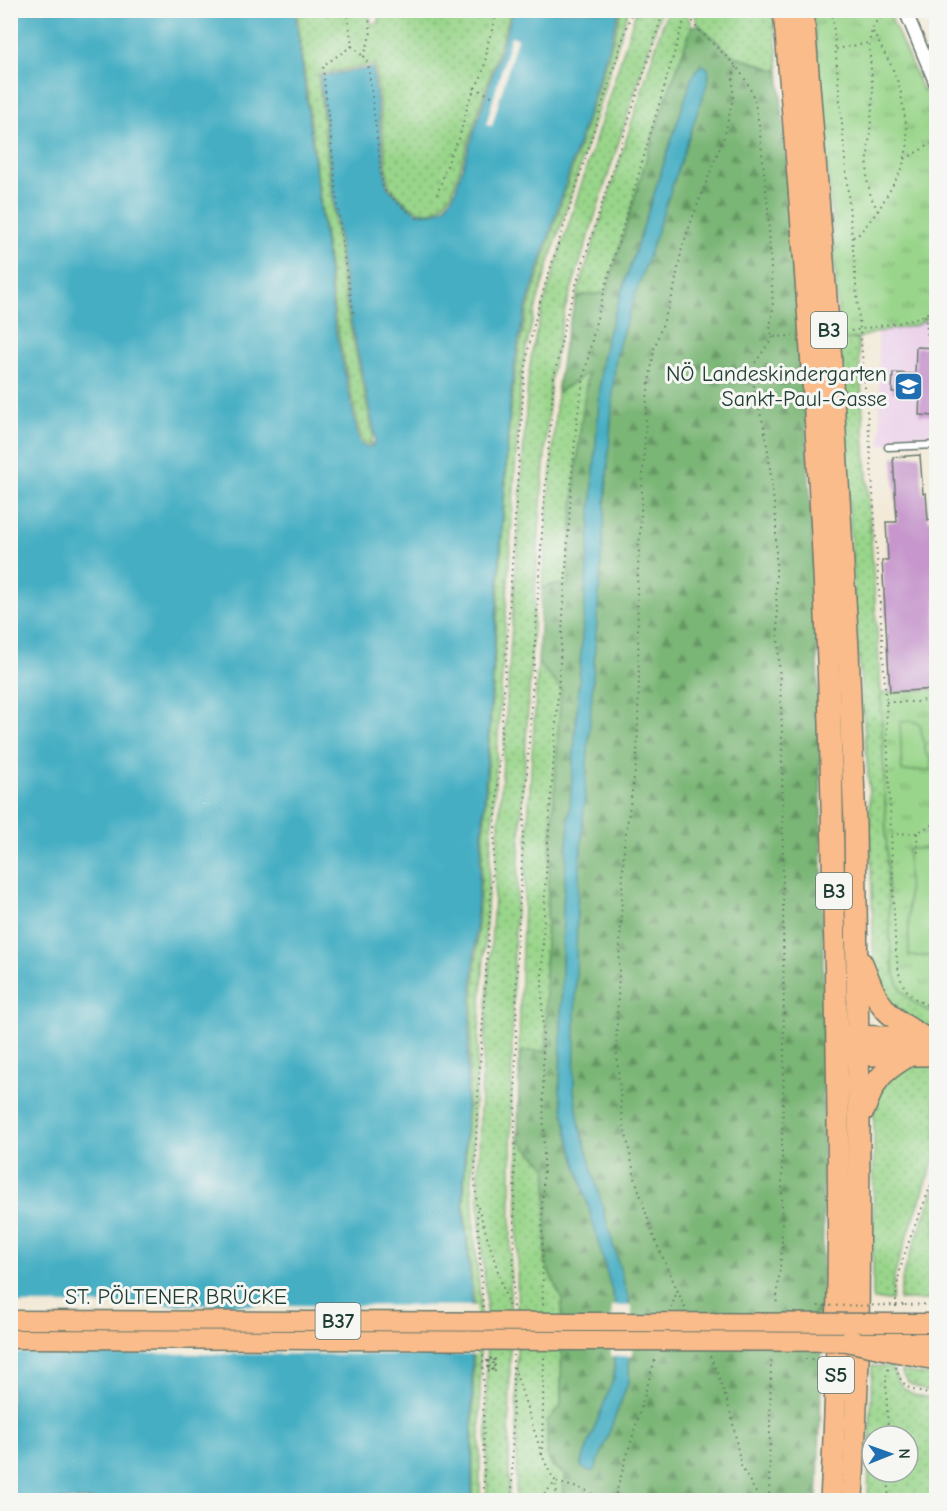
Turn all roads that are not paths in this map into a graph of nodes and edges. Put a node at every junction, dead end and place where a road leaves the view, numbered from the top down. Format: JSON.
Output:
{"nodes":[{"id":1,"x":784,"y":10,"type":"edge"},
{"id":2,"x":803,"y":10,"type":"edge"},
{"id":3,"x":905,"y":10,"type":"edge"},
{"id":4,"x":936,"y":84,"type":"edge"},
{"id":5,"x":936,"y":445,"type":"edge"},
{"id":6,"x":888,"y":447,"type":"dead end"},
{"id":7,"x":858,"y":952,"type":"junction"},
{"id":8,"x":933,"y":1044,"type":"edge"},
{"id":9,"x":837,"y":1046,"type":"junction"},
{"id":10,"x":859,"y":1046,"type":"junction"},
{"id":11,"x":909,"y":1055,"type":"junction"},
{"id":12,"x":859,"y":1123,"type":"junction"},
{"id":13,"x":848,"y":1281,"type":"junction"},
{"id":14,"x":10,"y":1320,"type":"edge"},
{"id":15,"x":936,"y":1323,"type":"edge"},
{"id":16,"x":10,"y":1339,"type":"edge"},
{"id":17,"x":849,"y":1341,"type":"joint"},
{"id":18,"x":936,"y":1342,"type":"edge"},
{"id":19,"x":899,"y":1355,"type":"junction"},
{"id":20,"x":936,"y":1359,"type":"edge"},
{"id":21,"x":831,"y":1500,"type":"edge"},
{"id":22,"x":852,"y":1500,"type":"edge"}],
"edges":[{"from":1,"to":9,"type":"highway","number":"B3"},
{"from":2,"to":7,"type":"highway","number":"B3"},
{"from":3,"to":4,"type":"street"},
{"from":5,"to":6,"type":"lane"},
{"from":7,"to":8,"type":"highway"},
{"from":7,"to":10,"type":"highway","number":"B3"},
{"from":8,"to":10,"type":"highway"},
{"from":8,"to":11,"type":"highway"},
{"from":9,"to":10,"type":"highway"},
{"from":9,"to":13,"type":"highway","number":"B3"},
{"from":10,"to":11,"type":"highway"},
{"from":10,"to":12,"type":"highway","number":"B3"},
{"from":11,"to":12,"type":"highway"},
{"from":12,"to":13,"type":"highway","number":"B3"},
{"from":13,"to":21,"type":"highway","number":"S5"},
{"from":13,"to":22,"type":"highway","number":"S5"},
{"from":14,"to":15,"type":"main road","name":"ST. PÖLTENER BRÜCKE","number":"B37","bridge":true},
{"from":16,"to":17,"type":"main road","name":"ST. PÖLTENER BRÜCKE","number":"B37","bridge":true},
{"from":17,"to":19,"type":"highway","bridge":true},
{"from":18,"to":19,"type":"main road"},
{"from":19,"to":20,"type":"highway"}]}
